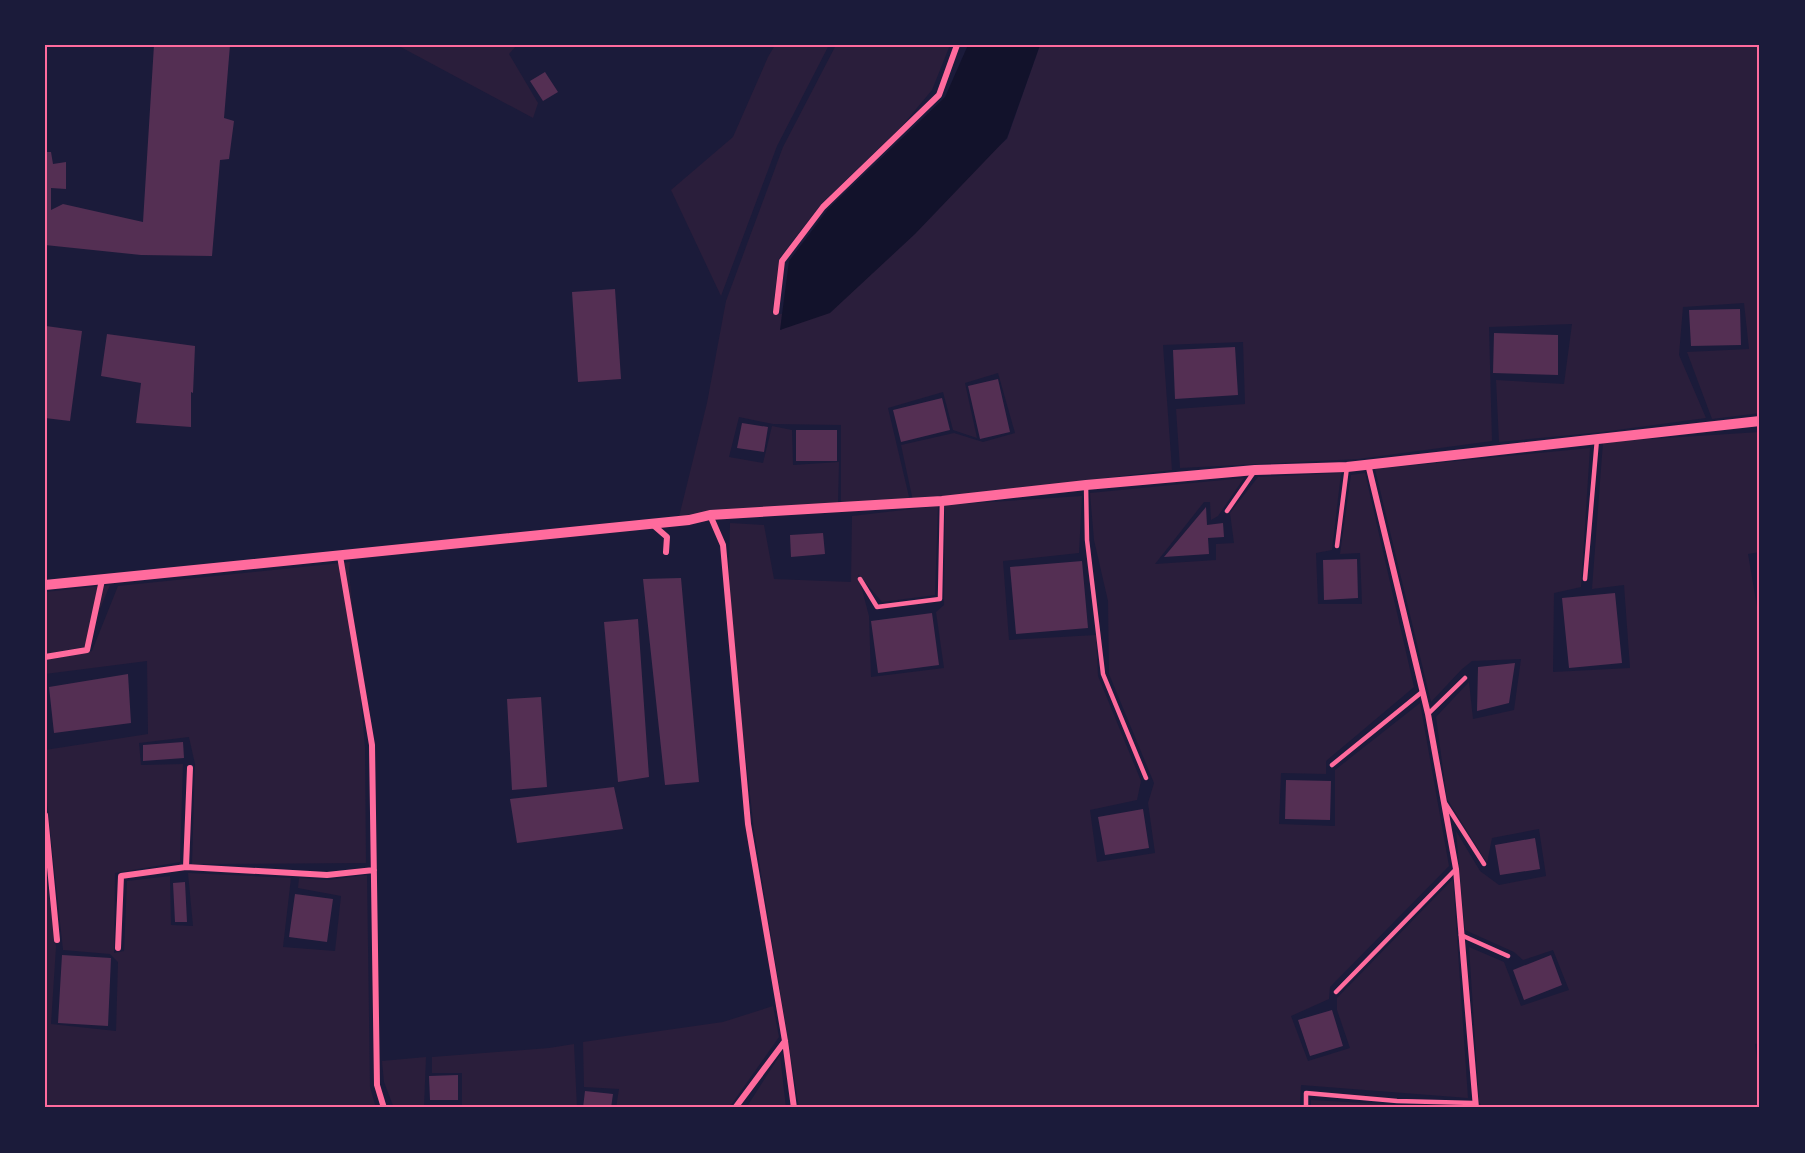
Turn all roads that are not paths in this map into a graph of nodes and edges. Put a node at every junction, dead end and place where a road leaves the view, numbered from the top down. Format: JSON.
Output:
{"nodes":[{"id":1,"x":957,"y":45,"type":"edge"},
{"id":2,"x":776,"y":312,"type":"dead end"},
{"id":3,"x":1760,"y":421,"type":"edge"},
{"id":4,"x":1597,"y":439,"type":"junction"},
{"id":5,"x":1368,"y":464,"type":"junction"},
{"id":6,"x":1347,"y":467,"type":"junction"},
{"id":7,"x":1255,"y":470,"type":"junction"},
{"id":8,"x":1086,"y":485,"type":"junction"},
{"id":9,"x":942,"y":501,"type":"junction"},
{"id":10,"x":1227,"y":511,"type":"dead end"},
{"id":11,"x":710,"y":515,"type":"junction"},
{"id":12,"x":652,"y":523,"type":"junction"},
{"id":13,"x":1337,"y":546,"type":"dead end"},
{"id":14,"x":666,"y":552,"type":"dead end"},
{"id":15,"x":340,"y":556,"type":"junction"},
{"id":16,"x":860,"y":579,"type":"dead end"},
{"id":17,"x":1585,"y":579,"type":"dead end"},
{"id":18,"x":102,"y":580,"type":"junction"},
{"id":19,"x":45,"y":585,"type":"edge"},
{"id":20,"x":45,"y":657,"type":"edge"},
{"id":21,"x":1465,"y":678,"type":"dead end"},
{"id":22,"x":1422,"y":692,"type":"junction"},
{"id":23,"x":1428,"y":714,"type":"junction"},
{"id":24,"x":1332,"y":765,"type":"dead end"},
{"id":25,"x":190,"y":768,"type":"dead end"},
{"id":26,"x":1146,"y":778,"type":"dead end"},
{"id":27,"x":1444,"y":801,"type":"junction"},
{"id":28,"x":45,"y":815,"type":"edge"},
{"id":29,"x":1484,"y":864,"type":"dead end"},
{"id":30,"x":186,"y":867,"type":"junction"},
{"id":31,"x":1456,"y":869,"type":"junction"},
{"id":32,"x":374,"y":870,"type":"junction"},
{"id":33,"x":1461,"y":936,"type":"junction"},
{"id":34,"x":57,"y":940,"type":"dead end"},
{"id":35,"x":118,"y":948,"type":"dead end"},
{"id":36,"x":1508,"y":956,"type":"dead end"},
{"id":37,"x":1336,"y":992,"type":"dead end"},
{"id":38,"x":785,"y":1041,"type":"junction"},
{"id":39,"x":1475,"y":1105,"type":"edge"},
{"id":40,"x":384,"y":1108,"type":"edge"},
{"id":41,"x":735,"y":1108,"type":"edge"},
{"id":42,"x":794,"y":1108,"type":"edge"},
{"id":43,"x":1306,"y":1108,"type":"edge"}],
"edges":[{"from":1,"to":2,"type":"street"},
{"from":3,"to":4,"type":"street"},
{"from":4,"to":5,"type":"street"},
{"from":4,"to":17,"type":"lane"},
{"from":5,"to":6,"type":"street"},
{"from":5,"to":22,"type":"street"},
{"from":6,"to":7,"type":"street"},
{"from":6,"to":13,"type":"lane"},
{"from":7,"to":8,"type":"street"},
{"from":7,"to":10,"type":"lane"},
{"from":8,"to":9,"type":"street"},
{"from":8,"to":26,"type":"lane"},
{"from":9,"to":11,"type":"street"},
{"from":9,"to":16,"type":"lane"},
{"from":11,"to":12,"type":"street"},
{"from":11,"to":38,"type":"street"},
{"from":12,"to":14,"type":"street"},
{"from":12,"to":15,"type":"street"},
{"from":15,"to":18,"type":"street"},
{"from":15,"to":32,"type":"street"},
{"from":18,"to":19,"type":"street"},
{"from":18,"to":20,"type":"street"},
{"from":21,"to":23,"type":"lane"},
{"from":22,"to":23,"type":"street"},
{"from":22,"to":24,"type":"lane"},
{"from":23,"to":27,"type":"street"},
{"from":25,"to":30,"type":"street"},
{"from":27,"to":29,"type":"lane"},
{"from":27,"to":31,"type":"street"},
{"from":28,"to":34,"type":"street"},
{"from":30,"to":32,"type":"street"},
{"from":30,"to":35,"type":"street"},
{"from":31,"to":33,"type":"street"},
{"from":31,"to":37,"type":"lane"},
{"from":32,"to":40,"type":"street"},
{"from":33,"to":36,"type":"lane"},
{"from":33,"to":39,"type":"street"},
{"from":38,"to":41,"type":"street"},
{"from":38,"to":42,"type":"street"},
{"from":39,"to":43,"type":"lane"}]}
